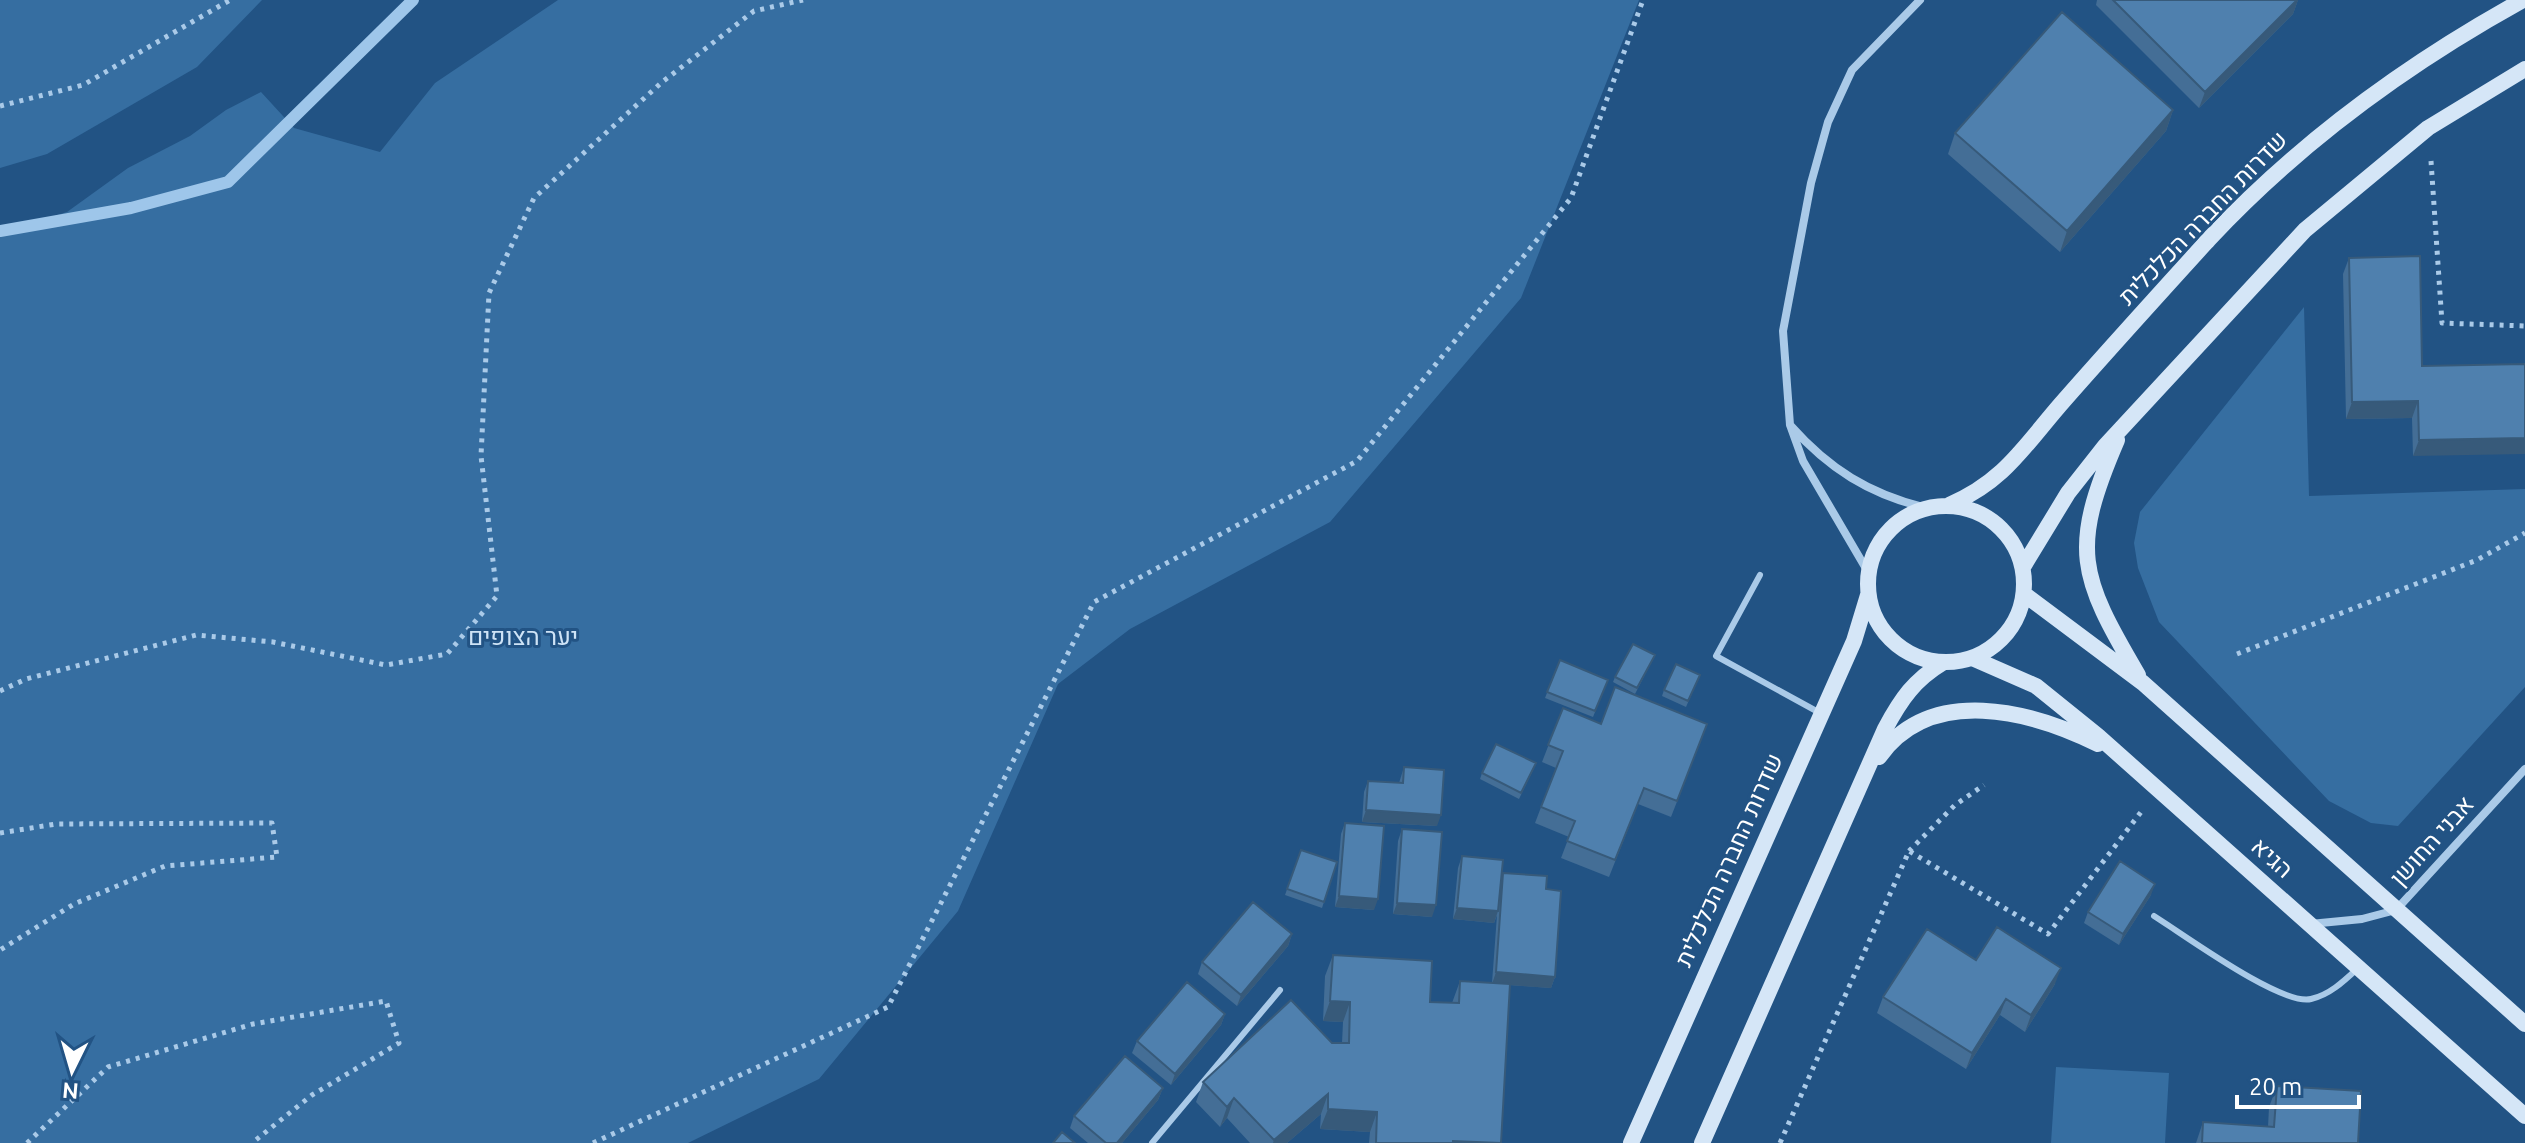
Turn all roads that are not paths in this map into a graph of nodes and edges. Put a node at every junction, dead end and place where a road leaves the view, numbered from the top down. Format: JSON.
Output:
{"nodes":[{"id":1,"x":1920,"y":0,"type":"edge"},
{"id":2,"x":2523,"y":0,"type":"edge"},
{"id":3,"x":2525,"y":69,"type":"edge"},
{"id":4,"x":1790,"y":425,"type":"junction"},
{"id":5,"x":2122,"y":429,"type":"junction"},
{"id":6,"x":1949,"y":505,"type":"junction"},
{"id":7,"x":1926,"y":508,"type":"junction"},
{"id":8,"x":2023,"y":567,"type":"junction"},
{"id":9,"x":1868,"y":572,"type":"junction"},
{"id":10,"x":1760,"y":575,"type":"dead end"},
{"id":11,"x":2024,"y":594,"type":"junction"},
{"id":12,"x":1868,"y":595,"type":"junction"},
{"id":13,"x":1972,"y":658,"type":"junction"},
{"id":14,"x":1944,"y":662,"type":"junction"},
{"id":15,"x":2143,"y":683,"type":"junction"},
{"id":16,"x":1820,"y":713,"type":"junction"},
{"id":17,"x":2119,"y":755,"type":"junction"},
{"id":18,"x":2525,"y":769,"type":"edge"},
{"id":19,"x":1862,"y":781,"type":"junction"},
{"id":20,"x":2396,"y":910,"type":"junction"},
{"id":21,"x":2154,"y":916,"type":"dead end"},
{"id":22,"x":2309,"y":924,"type":"junction"},
{"id":23,"x":2359,"y":968,"type":"junction"},
{"id":24,"x":1280,"y":990,"type":"dead end"},
{"id":25,"x":2525,"y":1024,"type":"edge"},
{"id":26,"x":2525,"y":1116,"type":"edge"},
{"id":27,"x":1152,"y":1143,"type":"edge"},
{"id":28,"x":1631,"y":1143,"type":"edge"},
{"id":29,"x":1702,"y":1143,"type":"edge"}],
"edges":[{"from":1,"to":4,"type":"street"},
{"from":2,"to":6,"type":"main road","name":"שדרות החברה הכלכלית"},
{"from":3,"to":5,"type":"main road"},
{"from":4,"to":7,"type":"street"},
{"from":4,"to":9,"type":"street"},
{"from":5,"to":8,"type":"main road"},
{"from":5,"to":15,"type":"main road"},
{"from":6,"to":7,"type":"main road"},
{"from":6,"to":8,"type":"main road"},
{"from":7,"to":9,"type":"main road"},
{"from":8,"to":11,"type":"main road"},
{"from":9,"to":12,"type":"main road"},
{"from":10,"to":16,"type":"lane"},
{"from":11,"to":13,"type":"main road"},
{"from":11,"to":15,"type":"main road","name":"הגיא"},
{"from":12,"to":14,"type":"main road"},
{"from":12,"to":16,"type":"main road","name":"שדרות החברה הכלכלית"},
{"from":13,"to":14,"type":"main road"},
{"from":13,"to":17,"type":"main road","name":"הגיא"},
{"from":14,"to":19,"type":"main road"},
{"from":15,"to":20,"type":"main road","name":"הגיא"},
{"from":16,"to":28,"type":"main road","name":"שדרות החברה הכלכלית"},
{"from":17,"to":19,"type":"main road"},
{"from":17,"to":22,"type":"main road","name":"הגיא"},
{"from":18,"to":20,"type":"street","name":"אבני החושן"},
{"from":19,"to":29,"type":"main road"},
{"from":20,"to":22,"type":"street","name":"אבני החושן"},
{"from":20,"to":25,"type":"main road","name":"הגיא"},
{"from":21,"to":23,"type":"lane"},
{"from":22,"to":23,"type":"main road","name":"הגיא"},
{"from":23,"to":26,"type":"main road","name":"הגיא"},
{"from":24,"to":27,"type":"lane"}]}
